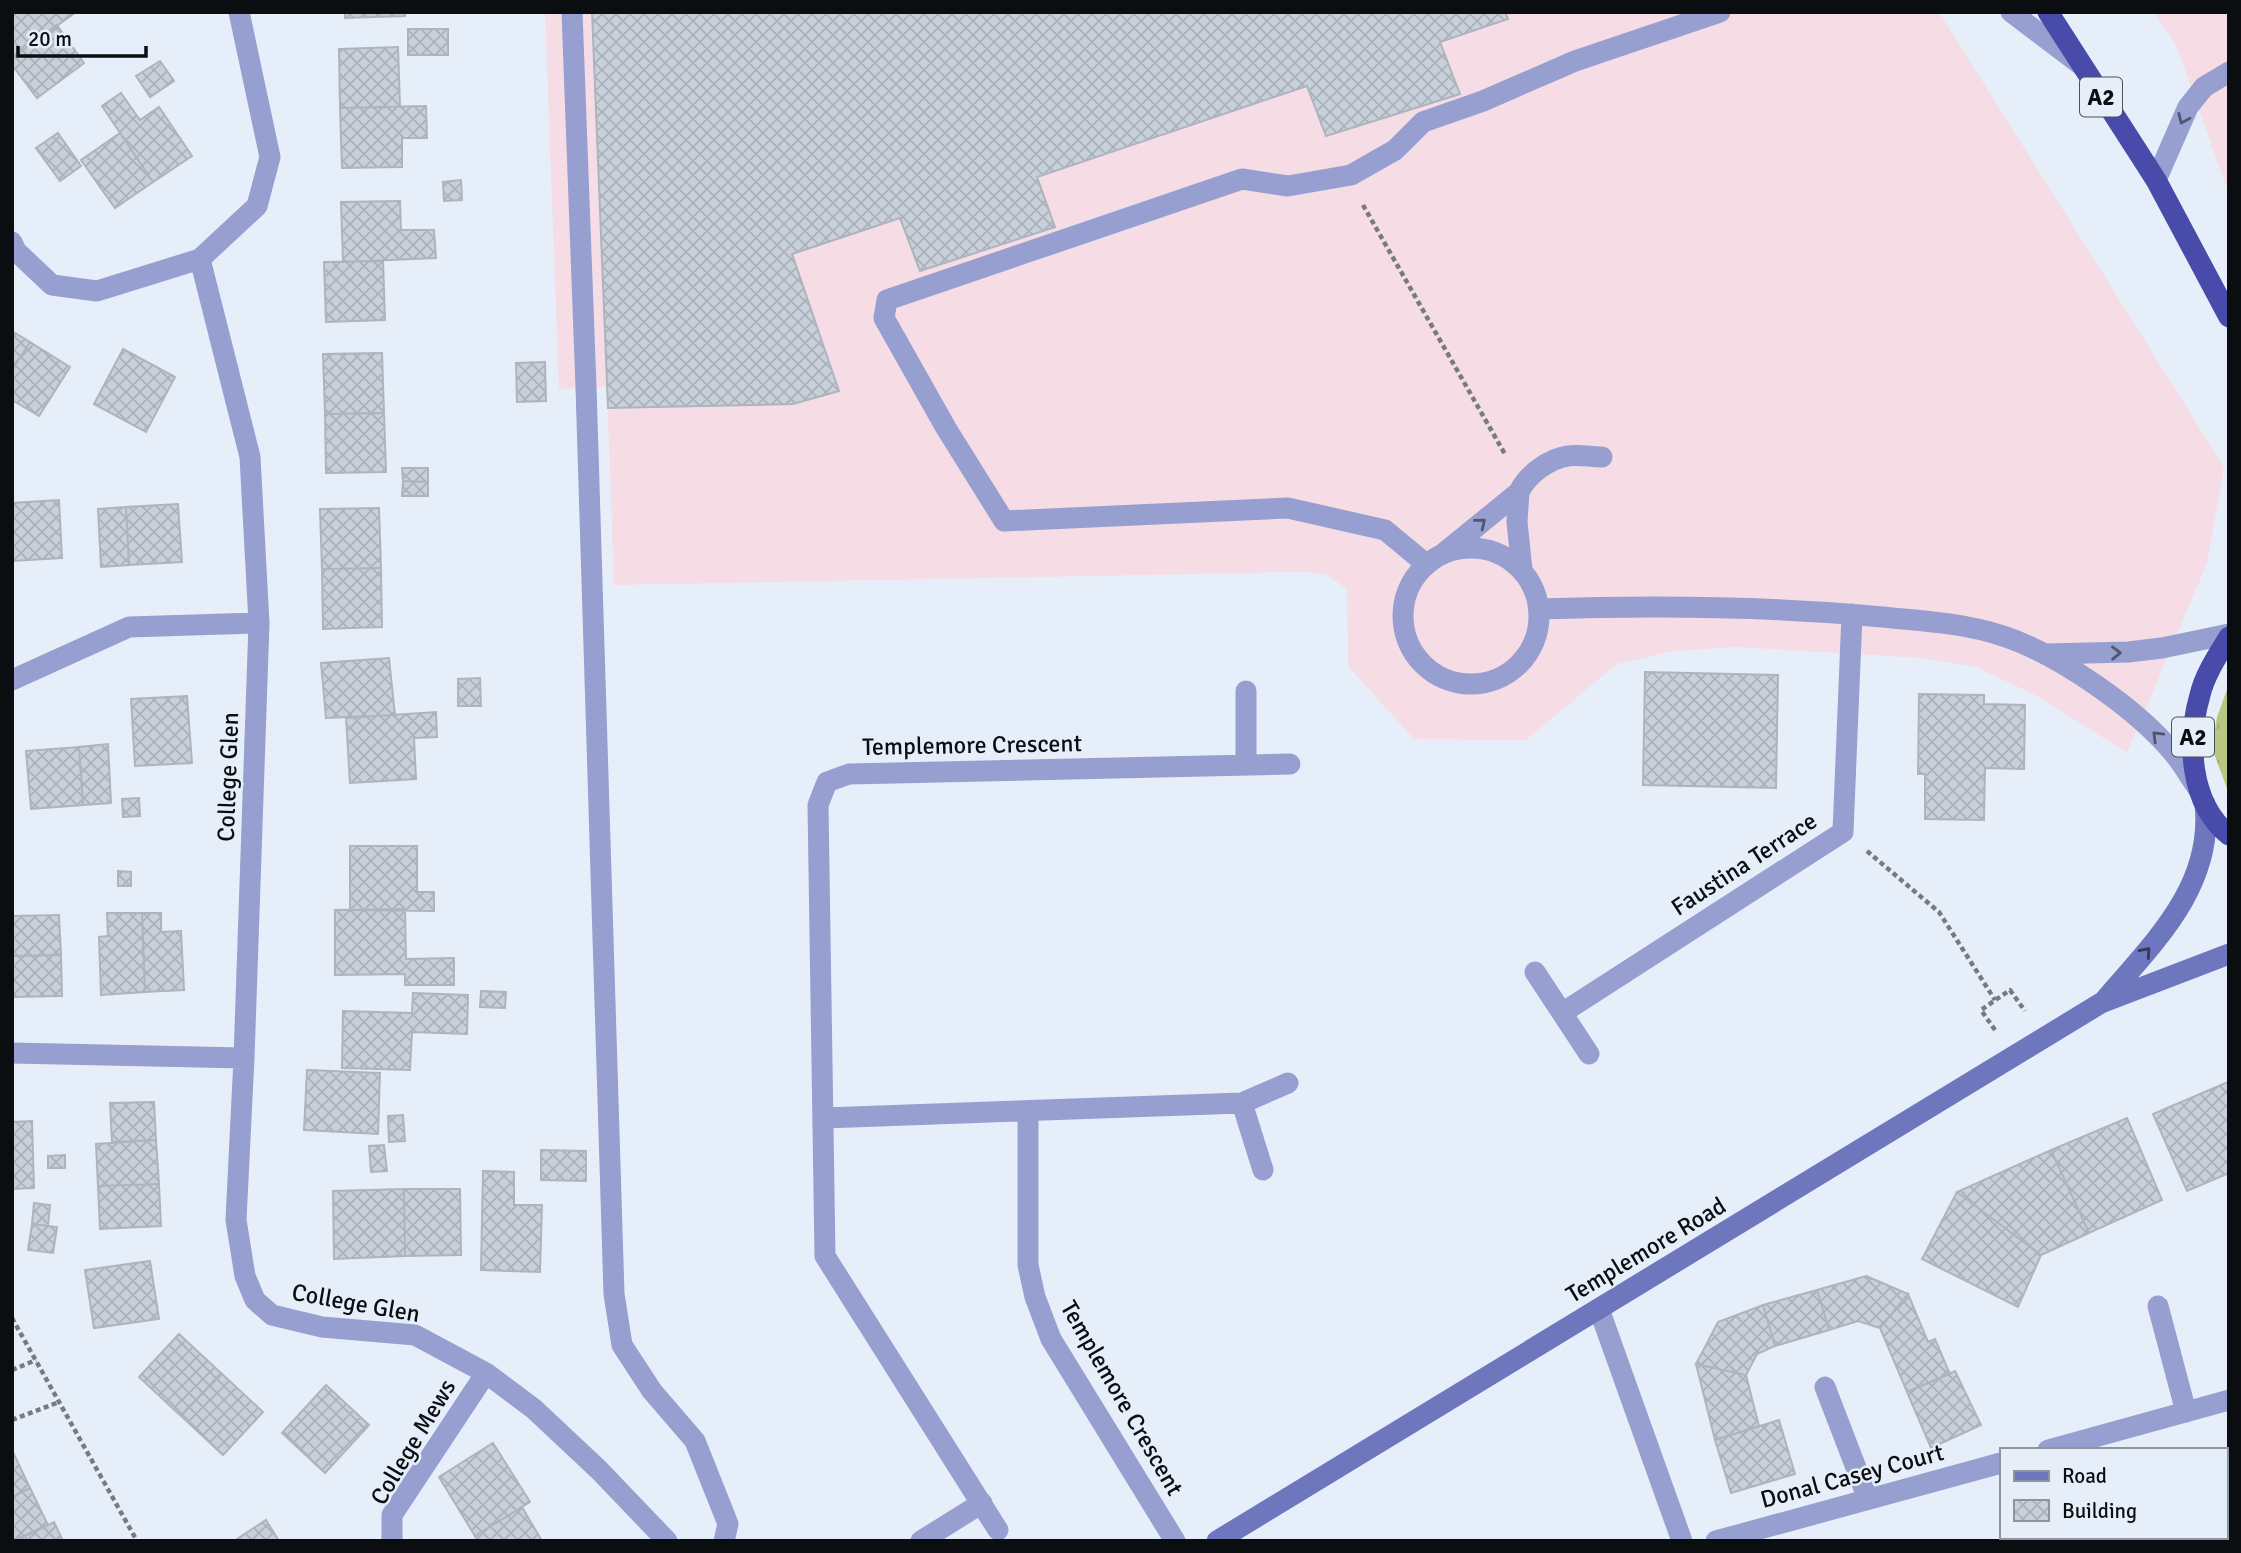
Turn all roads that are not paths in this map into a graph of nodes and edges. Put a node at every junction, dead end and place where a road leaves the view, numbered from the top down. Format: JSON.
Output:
{"nodes":[{"id":1,"x":239,"y":12,"type":"edge"},
{"id":2,"x":572,"y":12,"type":"edge"},
{"id":3,"x":1720,"y":12,"type":"edge"},
{"id":4,"x":2011,"y":12,"type":"edge"},
{"id":5,"x":2048,"y":12,"type":"edge"},
{"id":6,"x":2081,"y":65,"type":"junction"},
{"id":7,"x":2229,"y":72,"type":"edge"},
{"id":8,"x":2156,"y":180,"type":"junction"},
{"id":9,"x":12,"y":242,"type":"edge"},
{"id":10,"x":200,"y":259,"type":"junction"},
{"id":11,"x":2229,"y":317,"type":"edge"},
{"id":12,"x":1602,"y":457,"type":"dead end"},
{"id":13,"x":1521,"y":488,"type":"junction"},
{"id":14,"x":1435,"y":558,"type":"junction"},
{"id":15,"x":1522,"y":570,"type":"junction"},
{"id":16,"x":1539,"y":608,"type":"junction"},
{"id":17,"x":1852,"y":614,"type":"junction"},
{"id":18,"x":259,"y":623,"type":"junction"},
{"id":19,"x":2229,"y":636,"type":"edge"},
{"id":20,"x":2048,"y":654,"type":"junction"},
{"id":21,"x":12,"y":680,"type":"edge"},
{"id":22,"x":1246,"y":691,"type":"dead end"},
{"id":23,"x":1290,"y":764,"type":"dead end"},
{"id":24,"x":1246,"y":765,"type":"junction"},
{"id":25,"x":2202,"y":797,"type":"junction"},
{"id":26,"x":2229,"y":835,"type":"edge"},
{"id":27,"x":2229,"y":954,"type":"edge"},
{"id":28,"x":1535,"y":972,"type":"dead end"},
{"id":29,"x":2101,"y":1003,"type":"junction"},
{"id":30,"x":1562,"y":1013,"type":"junction"},
{"id":31,"x":12,"y":1053,"type":"edge"},
{"id":32,"x":1589,"y":1054,"type":"dead end"},
{"id":33,"x":244,"y":1058,"type":"junction"},
{"id":34,"x":1288,"y":1083,"type":"dead end"},
{"id":35,"x":1242,"y":1104,"type":"junction"},
{"id":36,"x":1028,"y":1112,"type":"junction"},
{"id":37,"x":824,"y":1118,"type":"junction"},
{"id":38,"x":1263,"y":1170,"type":"dead end"},
{"id":39,"x":2158,"y":1306,"type":"dead end"},
{"id":40,"x":1600,"y":1309,"type":"junction"},
{"id":41,"x":486,"y":1373,"type":"junction"},
{"id":42,"x":1825,"y":1387,"type":"dead end"},
{"id":43,"x":2229,"y":1400,"type":"edge"},
{"id":44,"x":2186,"y":1412,"type":"junction"},
{"id":45,"x":2055,"y":1448,"type":"edge"},
{"id":46,"x":2000,"y":1463,"type":"edge"},
{"id":47,"x":1868,"y":1499,"type":"junction"},
{"id":48,"x":982,"y":1503,"type":"junction"},
{"id":49,"x":998,"y":1530,"type":"dead end"},
{"id":50,"x":392,"y":1541,"type":"edge"},
{"id":51,"x":667,"y":1541,"type":"edge"},
{"id":52,"x":724,"y":1541,"type":"edge"},
{"id":53,"x":921,"y":1541,"type":"edge"},
{"id":54,"x":1175,"y":1541,"type":"edge"},
{"id":55,"x":1217,"y":1541,"type":"edge"},
{"id":56,"x":1682,"y":1541,"type":"edge"},
{"id":57,"x":1716,"y":1541,"type":"edge"}],
"edges":[{"from":1,"to":10,"type":"street"},
{"from":2,"to":52,"type":"street"},
{"from":3,"to":14,"type":"street"},
{"from":4,"to":6,"type":"street"},
{"from":5,"to":6,"type":"highway","number":"A2"},
{"from":6,"to":8,"type":"highway","number":"A2"},
{"from":7,"to":8,"type":"street","one_way":true},
{"from":8,"to":11,"type":"highway","number":"A2"},
{"from":9,"to":10,"type":"street"},
{"from":10,"to":18,"type":"street","name":"College Glen"},
{"from":12,"to":13,"type":"street"},
{"from":14,"to":13,"type":"street","one_way":true},
{"from":13,"to":15,"type":"street"},
{"from":14,"to":15,"type":"street"},
{"from":14,"to":16,"type":"street"},
{"from":15,"to":16,"type":"street"},
{"from":16,"to":17,"type":"street"},
{"from":17,"to":20,"type":"street"},
{"from":17,"to":30,"type":"street","name":"Faustina Terrace"},
{"from":18,"to":21,"type":"street"},
{"from":18,"to":33,"type":"street","name":"College Glen"},
{"from":20,"to":19,"type":"street","one_way":true},
{"from":19,"to":25,"type":"highway","number":"A2"},
{"from":25,"to":20,"type":"street","one_way":true},
{"from":22,"to":24,"type":"street"},
{"from":23,"to":24,"type":"street","name":"Templemore Crescent"},
{"from":24,"to":37,"type":"street","name":"Templemore Crescent"},
{"from":25,"to":26,"type":"highway","number":"A2"},
{"from":29,"to":25,"type":"main road","name":"Templemore Road","one_way":true},
{"from":27,"to":29,"type":"main road","name":"Templemore Road"},
{"from":28,"to":30,"type":"street"},
{"from":29,"to":40,"type":"main road","name":"Templemore Road"},
{"from":30,"to":32,"type":"street"},
{"from":31,"to":33,"type":"street"},
{"from":33,"to":41,"type":"street","name":"College Glen"},
{"from":34,"to":35,"type":"street"},
{"from":35,"to":36,"type":"street"},
{"from":35,"to":38,"type":"street"},
{"from":36,"to":37,"type":"street"},
{"from":36,"to":54,"type":"street","name":"Templemore Crescent"},
{"from":37,"to":48,"type":"street","name":"Templemore Crescent"},
{"from":39,"to":44,"type":"street"},
{"from":40,"to":55,"type":"main road","name":"Templemore Road"},
{"from":40,"to":56,"type":"street"},
{"from":41,"to":50,"type":"street","name":"College Mews"},
{"from":41,"to":51,"type":"street","name":"College Glen"},
{"from":42,"to":47,"type":"street"},
{"from":43,"to":44,"type":"street"},
{"from":44,"to":45,"type":"street"},
{"from":46,"to":47,"type":"street","name":"Donal Casey Court"},
{"from":47,"to":57,"type":"street","name":"Donal Casey Court"},
{"from":48,"to":49,"type":"street","name":"Templemore Crescent"},
{"from":48,"to":53,"type":"street"}]}
